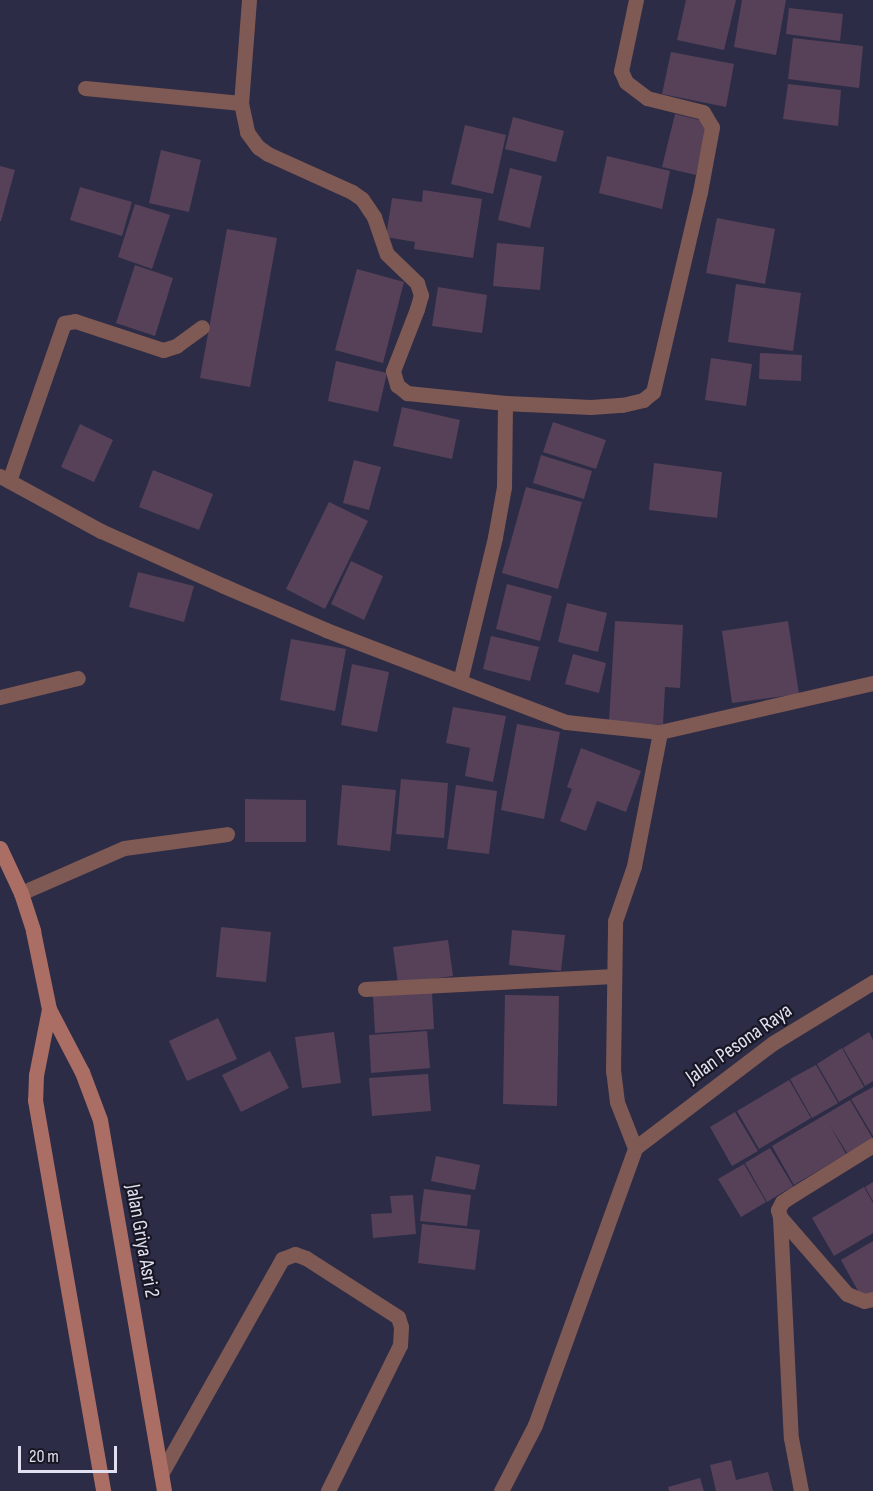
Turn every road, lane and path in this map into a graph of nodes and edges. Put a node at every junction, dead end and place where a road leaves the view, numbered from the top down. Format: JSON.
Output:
{"nodes":[{"id":1,"x":249,"y":0,"type":"edge"},
{"id":2,"x":636,"y":0,"type":"edge"},
{"id":3,"x":85,"y":88,"type":"dead end"},
{"id":4,"x":241,"y":103,"type":"junction"},
{"id":5,"x":202,"y":327,"type":"dead end"},
{"id":6,"x":505,"y":403,"type":"junction"},
{"id":7,"x":4,"y":479,"type":"edge"},
{"id":8,"x":78,"y":678,"type":"dead end"},
{"id":9,"x":460,"y":681,"type":"junction"},
{"id":10,"x":873,"y":683,"type":"edge"},
{"id":11,"x":0,"y":697,"type":"edge"},
{"id":12,"x":660,"y":732,"type":"junction"},
{"id":13,"x":227,"y":834,"type":"dead end"},
{"id":14,"x":0,"y":848,"type":"edge"},
{"id":15,"x":21,"y":893,"type":"junction"},
{"id":16,"x":614,"y":976,"type":"junction"},
{"id":17,"x":873,"y":982,"type":"edge"},
{"id":18,"x":365,"y":989,"type":"dead end"},
{"id":19,"x":49,"y":1009,"type":"junction"},
{"id":20,"x":873,"y":1145,"type":"edge"},
{"id":21,"x":635,"y":1148,"type":"junction"},
{"id":22,"x":781,"y":1210,"type":"junction"},
{"id":23,"x":873,"y":1299,"type":"edge"},
{"id":24,"x":161,"y":1474,"type":"junction"},
{"id":25,"x":103,"y":1491,"type":"edge"},
{"id":26,"x":164,"y":1491,"type":"edge"},
{"id":27,"x":328,"y":1491,"type":"edge"},
{"id":28,"x":501,"y":1491,"type":"edge"},
{"id":29,"x":801,"y":1491,"type":"edge"}],
"edges":[{"from":1,"to":4,"type":"street"},
{"from":2,"to":6,"type":"street"},
{"from":3,"to":4,"type":"street"},
{"from":4,"to":6,"type":"street"},
{"from":5,"to":7,"type":"street"},
{"from":6,"to":9,"type":"street"},
{"from":7,"to":9,"type":"street"},
{"from":8,"to":11,"type":"street"},
{"from":9,"to":12,"type":"street"},
{"from":10,"to":12,"type":"street"},
{"from":12,"to":16,"type":"street"},
{"from":13,"to":15,"type":"street"},
{"from":14,"to":15,"type":"street","name":"Jalan Griya Asri 2"},
{"from":15,"to":19,"type":"street","name":"Jalan Griya Asri 2"},
{"from":16,"to":18,"type":"street"},
{"from":16,"to":21,"type":"street"},
{"from":17,"to":21,"type":"street","name":"Jalan Pesona Raya"},
{"from":19,"to":24,"type":"street","name":"Jalan Griya Asri 2"},
{"from":19,"to":25,"type":"street","name":"Jalan Griya Asri 2"},
{"from":20,"to":22,"type":"street"},
{"from":21,"to":28,"type":"street"},
{"from":22,"to":23,"type":"street"},
{"from":22,"to":29,"type":"street"},
{"from":24,"to":26,"type":"street","name":"Jalan Griya Asri 2"},
{"from":24,"to":27,"type":"street"}]}
